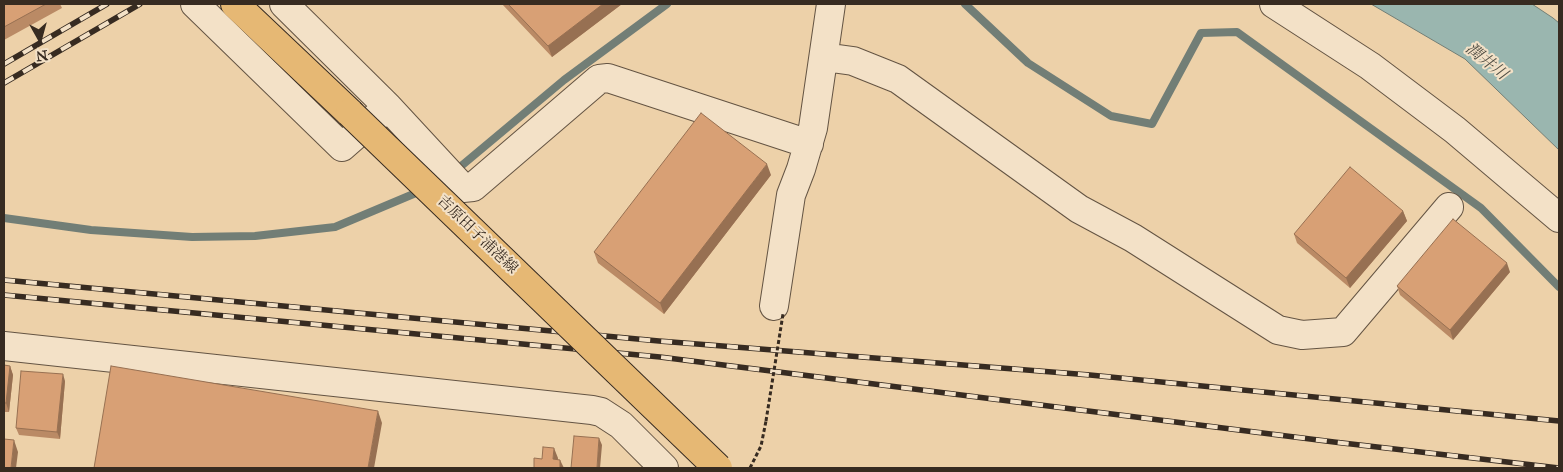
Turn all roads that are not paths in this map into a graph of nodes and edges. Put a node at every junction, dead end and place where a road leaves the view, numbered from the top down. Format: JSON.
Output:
{"nodes":[{"id":1,"x":194,"y":4,"type":"edge"},
{"id":2,"x":235,"y":4,"type":"edge"},
{"id":3,"x":284,"y":4,"type":"edge"},
{"id":4,"x":831,"y":4,"type":"edge"},
{"id":5,"x":1274,"y":4,"type":"edge"},
{"id":6,"x":824,"y":57,"type":"junction"},
{"id":7,"x":388,"y":107,"type":"junction"},
{"id":8,"x":805,"y":157,"type":"junction"},
{"id":9,"x":1449,"y":207,"type":"dead end"},
{"id":10,"x":1558,"y":218,"type":"edge"},
{"id":11,"x":778,"y":310,"type":"road end"},
{"id":12,"x":4,"y":346,"type":"edge"},
{"id":13,"x":664,"y":468,"type":"edge"},
{"id":14,"x":718,"y":468,"type":"edge"}],
"edges":[{"from":1,"to":7,"type":"street"},
{"from":2,"to":14,"type":"main road","name":"吉原田子浦港線","bridge":true},
{"from":3,"to":7,"type":"street"},
{"from":4,"to":6,"type":"street"},
{"from":5,"to":10,"type":"street"},
{"from":6,"to":8,"type":"street"},
{"from":6,"to":9,"type":"street"},
{"from":7,"to":8,"type":"street"},
{"from":8,"to":11,"type":"street"},
{"from":12,"to":13,"type":"street"}]}
